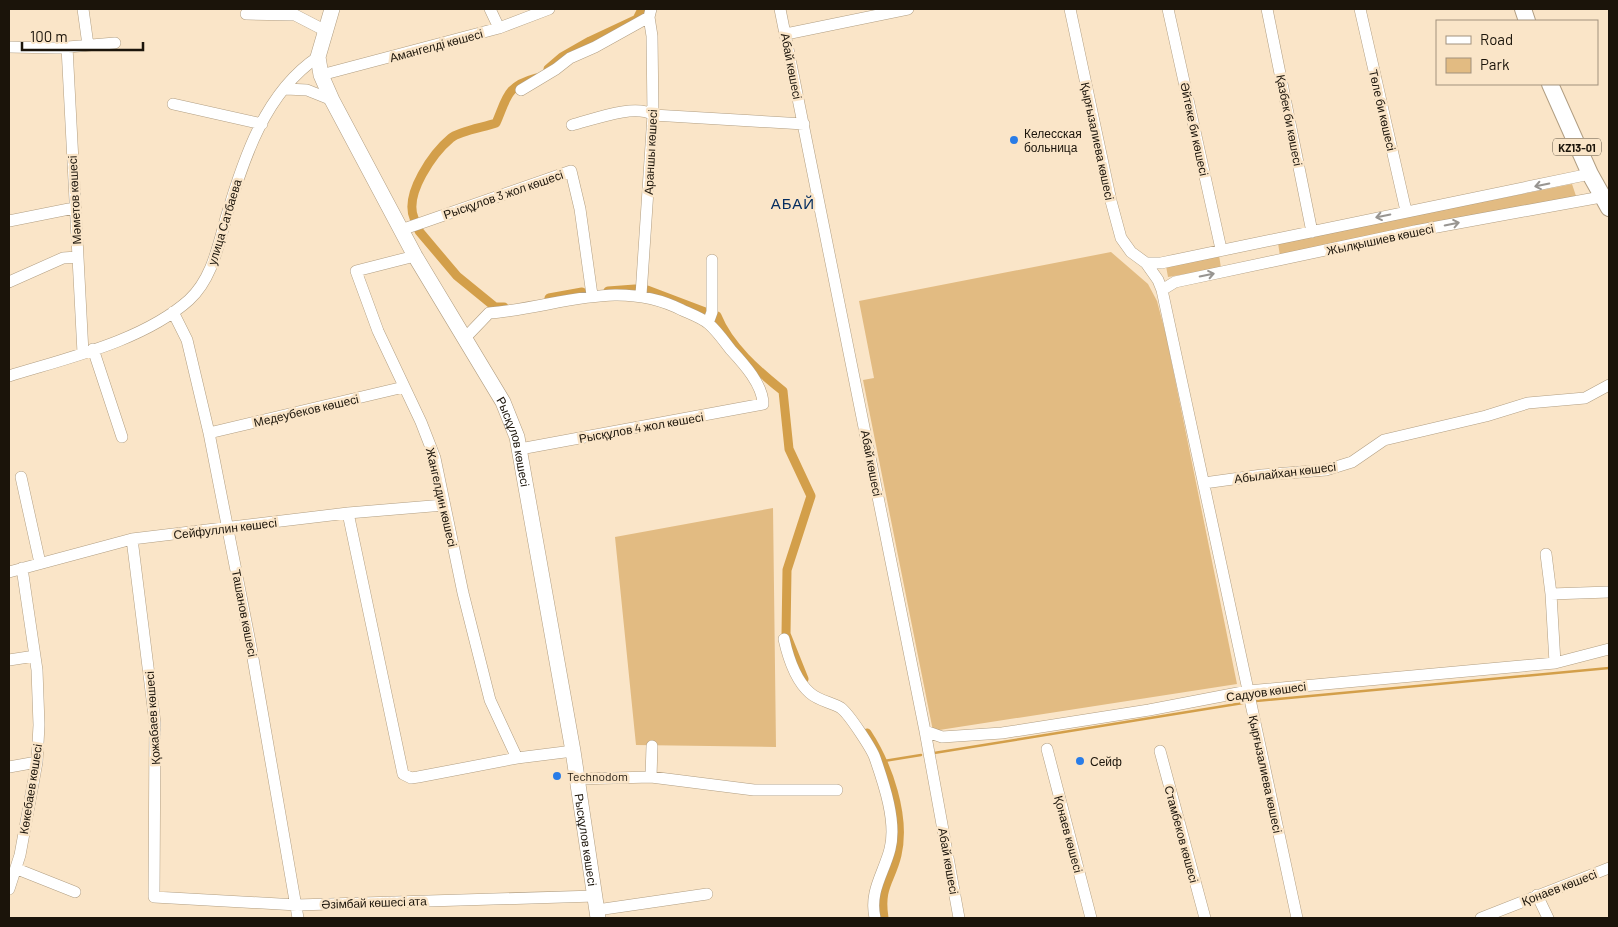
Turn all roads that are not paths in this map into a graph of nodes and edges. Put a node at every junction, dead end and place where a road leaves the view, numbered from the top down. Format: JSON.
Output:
{"nodes":[{"id":1,"x":83,"y":9,"type":"edge"},
{"id":2,"x":332,"y":9,"type":"edge"},
{"id":3,"x":490,"y":9,"type":"edge"},
{"id":4,"x":548,"y":9,"type":"edge"},
{"id":5,"x":780,"y":9,"type":"edge"},
{"id":6,"x":908,"y":9,"type":"edge"},
{"id":7,"x":1070,"y":9,"type":"edge"},
{"id":8,"x":1168,"y":9,"type":"edge"},
{"id":9,"x":1267,"y":9,"type":"edge"},
{"id":10,"x":1360,"y":9,"type":"edge"},
{"id":11,"x":877,"y":12,"type":"edge"},
{"id":12,"x":650,"y":13,"type":"edge"},
{"id":13,"x":246,"y":14,"type":"dead end"},
{"id":14,"x":498,"y":28,"type":"junction"},
{"id":15,"x":326,"y":31,"type":"junction"},
{"id":16,"x":786,"y":34,"type":"junction"},
{"id":17,"x":115,"y":44,"type":"dead end"},
{"id":18,"x":88,"y":45,"type":"junction"},
{"id":19,"x":9,"y":47,"type":"edge"},
{"id":20,"x":68,"y":47,"type":"junction"},
{"id":21,"x":318,"y":57,"type":"junction"},
{"id":22,"x":321,"y":75,"type":"junction"},
{"id":23,"x":1550,"y":85,"type":"edge"},
{"id":24,"x":286,"y":88,"type":"junction"},
{"id":25,"x":521,"y":90,"type":"dead end"},
{"id":26,"x":332,"y":100,"type":"junction"},
{"id":27,"x":173,"y":104,"type":"dead end"},
{"id":28,"x":653,"y":116,"type":"junction"},
{"id":29,"x":262,"y":124,"type":"junction"},
{"id":30,"x":804,"y":124,"type":"junction"},
{"id":31,"x":572,"y":125,"type":"dead end"},
{"id":32,"x":1590,"y":174,"type":"junction"},
{"id":33,"x":1605,"y":202,"type":"edge"},
{"id":34,"x":74,"y":208,"type":"junction"},
{"id":35,"x":1406,"y":211,"type":"junction"},
{"id":36,"x":9,"y":220,"type":"edge"},
{"id":37,"x":401,"y":230,"type":"junction"},
{"id":38,"x":1312,"y":232,"type":"junction"},
{"id":39,"x":1221,"y":249,"type":"junction"},
{"id":40,"x":415,"y":256,"type":"junction"},
{"id":41,"x":77,"y":257,"type":"junction"},
{"id":42,"x":712,"y":260,"type":"dead end"},
{"id":43,"x":1166,"y":262,"type":"junction"},
{"id":44,"x":1146,"y":263,"type":"junction"},
{"id":45,"x":9,"y":282,"type":"edge"},
{"id":46,"x":1160,"y":285,"type":"junction"},
{"id":47,"x":592,"y":295,"type":"junction"},
{"id":48,"x":641,"y":295,"type":"junction"},
{"id":49,"x":173,"y":312,"type":"junction"},
{"id":50,"x":708,"y":323,"type":"junction"},
{"id":51,"x":466,"y":336,"type":"junction"},
{"id":52,"x":88,"y":351,"type":"junction"},
{"id":53,"x":9,"y":376,"type":"edge"},
{"id":54,"x":1609,"y":384,"type":"edge"},
{"id":55,"x":404,"y":387,"type":"junction"},
{"id":56,"x":209,"y":433,"type":"junction"},
{"id":57,"x":122,"y":437,"type":"dead end"},
{"id":58,"x":520,"y":449,"type":"junction"},
{"id":59,"x":21,"y":477,"type":"dead end"},
{"id":60,"x":1204,"y":483,"type":"junction"},
{"id":61,"x":444,"y":504,"type":"junction"},
{"id":62,"x":348,"y":513,"type":"junction"},
{"id":63,"x":228,"y":528,"type":"junction"},
{"id":64,"x":132,"y":539,"type":"junction"},
{"id":65,"x":1546,"y":554,"type":"dead end"},
{"id":66,"x":40,"y":563,"type":"junction"},
{"id":67,"x":22,"y":568,"type":"junction"},
{"id":68,"x":9,"y":572,"type":"edge"},
{"id":69,"x":1609,"y":592,"type":"edge"},
{"id":70,"x":1551,"y":594,"type":"junction"},
{"id":71,"x":784,"y":639,"type":"dead end"},
{"id":72,"x":1609,"y":650,"type":"edge"},
{"id":73,"x":35,"y":656,"type":"junction"},
{"id":74,"x":9,"y":660,"type":"edge"},
{"id":75,"x":1555,"y":663,"type":"junction"},
{"id":76,"x":1248,"y":691,"type":"junction"},
{"id":77,"x":925,"y":731,"type":"junction"},
{"id":78,"x":652,"y":746,"type":"dead end"},
{"id":79,"x":1047,"y":749,"type":"dead end"},
{"id":80,"x":573,"y":751,"type":"junction"},
{"id":81,"x":1160,"y":751,"type":"dead end"},
{"id":82,"x":517,"y":758,"type":"junction"},
{"id":83,"x":37,"y":762,"type":"junction"},
{"id":84,"x":9,"y":767,"type":"edge"},
{"id":85,"x":650,"y":777,"type":"junction"},
{"id":86,"x":577,"y":779,"type":"junction"},
{"id":87,"x":837,"y":790,"type":"dead end"},
{"id":88,"x":1609,"y":868,"type":"edge"},
{"id":89,"x":17,"y":869,"type":"junction"},
{"id":90,"x":9,"y":889,"type":"edge"},
{"id":91,"x":75,"y":892,"type":"dead end"},
{"id":92,"x":707,"y":894,"type":"dead end"},
{"id":93,"x":1537,"y":895,"type":"junction"},
{"id":94,"x":154,"y":897,"type":"joint"},
{"id":95,"x":297,"y":905,"type":"junction"},
{"id":96,"x":597,"y":908,"type":"edge"},
{"id":97,"x":298,"y":918,"type":"edge"},
{"id":98,"x":875,"y":918,"type":"edge"},
{"id":99,"x":959,"y":918,"type":"edge"},
{"id":100,"x":1091,"y":918,"type":"edge"},
{"id":101,"x":1205,"y":918,"type":"edge"},
{"id":102,"x":1297,"y":918,"type":"edge"},
{"id":103,"x":1481,"y":918,"type":"edge"},
{"id":104,"x":1548,"y":918,"type":"edge"}],
"edges":[{"from":1,"to":18,"type":"street"},
{"from":2,"to":15,"type":"main road","name":"Рысқұлов көшесі"},
{"from":3,"to":14,"type":"street"},
{"from":4,"to":14,"type":"street","name":"Амангелді көшесі"},
{"from":5,"to":16,"type":"street","name":"Абай көшесі"},
{"from":6,"to":11,"type":"street"},
{"from":7,"to":44,"type":"street","name":"Қырғызалиева көшесі"},
{"from":8,"to":39,"type":"street","name":"Әйтеке би көшесі"},
{"from":9,"to":38,"type":"street","name":"Қазбек би көшесі"},
{"from":10,"to":35,"type":"street","name":"Төле би көшесі"},
{"from":11,"to":16,"type":"street"},
{"from":12,"to":25,"type":"street"},
{"from":12,"to":28,"type":"street","name":"Араншы көшесі"},
{"from":13,"to":15,"type":"street"},
{"from":14,"to":22,"type":"street","name":"Амангелді көшесі"},
{"from":15,"to":21,"type":"main road","name":"Рысқұлов көшесі"},
{"from":16,"to":30,"type":"street","name":"Абай көшесі"},
{"from":17,"to":18,"type":"street"},
{"from":18,"to":20,"type":"street"},
{"from":19,"to":20,"type":"street"},
{"from":20,"to":34,"type":"street","name":"Мәметов көшесі"},
{"from":21,"to":22,"type":"main road","name":"Рысқұлов көшесі"},
{"from":21,"to":24,"type":"street","name":"улица Сатбаева"},
{"from":22,"to":26,"type":"main road","name":"Рысқұлов көшесі"},
{"from":23,"to":32,"type":"highway","number":"KZ13-01"},
{"from":24,"to":26,"type":"street"},
{"from":24,"to":29,"type":"street","name":"улица Сатбаева"},
{"from":26,"to":37,"type":"main road","name":"Рысқұлов көшесі"},
{"from":27,"to":29,"type":"street"},
{"from":28,"to":30,"type":"street"},
{"from":28,"to":31,"type":"street"},
{"from":28,"to":48,"type":"street","name":"Араншы көшесі"},
{"from":29,"to":49,"type":"street","name":"улица Сатбаева"},
{"from":30,"to":77,"type":"street","name":"Абай көшесі"},
{"from":32,"to":33,"type":"highway","number":"KZ13-01"},
{"from":32,"to":35,"type":"street","name":"Жылқышиев көшесі","one_way":true},
{"from":46,"to":33,"type":"street","name":"Жылқышиев көшесі","one_way":true},
{"from":34,"to":36,"type":"street"},
{"from":34,"to":41,"type":"street","name":"Мәметов көшесі"},
{"from":35,"to":38,"type":"street","name":"Жылқышиев көшесі","one_way":true},
{"from":37,"to":40,"type":"main road","name":"Рысқұлов көшесі"},
{"from":37,"to":47,"type":"street","name":"Рысқұлов 3 жол көшесі"},
{"from":38,"to":39,"type":"street","name":"Жылқышиев көшесі"},
{"from":39,"to":43,"type":"street","name":"Жылқышиев көшесі"},
{"from":40,"to":51,"type":"main road","name":"Рысқұлов көшесі"},
{"from":40,"to":55,"type":"street","name":"Жангелдин көшесі"},
{"from":41,"to":45,"type":"street"},
{"from":41,"to":52,"type":"street","name":"Мәметов көшесі"},
{"from":42,"to":50,"type":"street"},
{"from":43,"to":44,"type":"street","name":"Жылқышиев көшесі"},
{"from":43,"to":46,"type":"street"},
{"from":44,"to":46,"type":"street"},
{"from":46,"to":60,"type":"street"},
{"from":47,"to":48,"type":"street"},
{"from":47,"to":51,"type":"street"},
{"from":48,"to":50,"type":"street"},
{"from":49,"to":52,"type":"street","name":"улица Сатбаева"},
{"from":49,"to":56,"type":"street","name":"Ташанов көшесі"},
{"from":50,"to":58,"type":"street","name":"Рысқұлов 4 жол көшесі"},
{"from":51,"to":58,"type":"main road","name":"Рысқұлов көшесі"},
{"from":52,"to":53,"type":"street","name":"улица Сатбаева"},
{"from":52,"to":57,"type":"street","name":"Мәметов көшесі"},
{"from":54,"to":60,"type":"street","name":"Абылайхан көшесі"},
{"from":55,"to":56,"type":"street","name":"Медеубеков көшесі"},
{"from":55,"to":61,"type":"street","name":"Жангелдин көшесі"},
{"from":56,"to":63,"type":"street","name":"Ташанов көшесі"},
{"from":58,"to":80,"type":"main road","name":"Рысқұлов көшесі"},
{"from":59,"to":66,"type":"street"},
{"from":60,"to":76,"type":"street","name":"Қырғызалиева көшесі"},
{"from":61,"to":62,"type":"street","name":"Сейфуллин көшесі"},
{"from":61,"to":82,"type":"street","name":"Жангелдин көшесі"},
{"from":62,"to":63,"type":"street","name":"Сейфуллин көшесі"},
{"from":62,"to":82,"type":"street"},
{"from":63,"to":64,"type":"street","name":"Сейфуллин көшесі"},
{"from":63,"to":95,"type":"street","name":"Ташанов көшесі"},
{"from":64,"to":66,"type":"street","name":"Сейфуллин көшесі"},
{"from":64,"to":94,"type":"street","name":"Қожабаев көшесі"},
{"from":65,"to":70,"type":"street"},
{"from":66,"to":67,"type":"street","name":"Сейфуллин көшесі"},
{"from":67,"to":68,"type":"street","name":"Сейфуллин көшесі"},
{"from":67,"to":73,"type":"street","name":"Көкебаев көшесі"},
{"from":69,"to":70,"type":"street"},
{"from":70,"to":75,"type":"street"},
{"from":71,"to":98,"type":"street"},
{"from":72,"to":75,"type":"street","name":"Садуов көшесі"},
{"from":73,"to":74,"type":"street"},
{"from":73,"to":83,"type":"street","name":"Көкебаев көшесі"},
{"from":75,"to":76,"type":"street","name":"Садуов көшесі"},
{"from":76,"to":77,"type":"street","name":"Садуов көшесі"},
{"from":76,"to":102,"type":"street","name":"Қырғызалиева көшесі"},
{"from":77,"to":99,"type":"street","name":"Абай көшесі"},
{"from":78,"to":85,"type":"street"},
{"from":79,"to":100,"type":"street","name":"Қонаев көшесі"},
{"from":80,"to":82,"type":"street"},
{"from":80,"to":86,"type":"main road","name":"Рысқұлов көшесі"},
{"from":81,"to":101,"type":"street","name":"Стамбеков көшесі"},
{"from":83,"to":84,"type":"street"},
{"from":83,"to":89,"type":"street","name":"Көкебаев көшесі"},
{"from":85,"to":86,"type":"street"},
{"from":85,"to":87,"type":"street"},
{"from":86,"to":96,"type":"main road","name":"Рысқұлов көшесі"},
{"from":88,"to":93,"type":"street","name":"Қонаев көшесі"},
{"from":89,"to":90,"type":"street","name":"Көкебаев көшесі"},
{"from":89,"to":91,"type":"street"},
{"from":92,"to":96,"type":"street","name":"Әзімбай көшесі ата"},
{"from":93,"to":103,"type":"street","name":"Қонаев көшесі"},
{"from":93,"to":104,"type":"street"},
{"from":94,"to":95,"type":"street","name":"Әзімбай көшесі ата"},
{"from":95,"to":96,"type":"street","name":"Әзімбай көшесі ата"},
{"from":95,"to":97,"type":"street","name":"Ташанов көшесі"}]}
